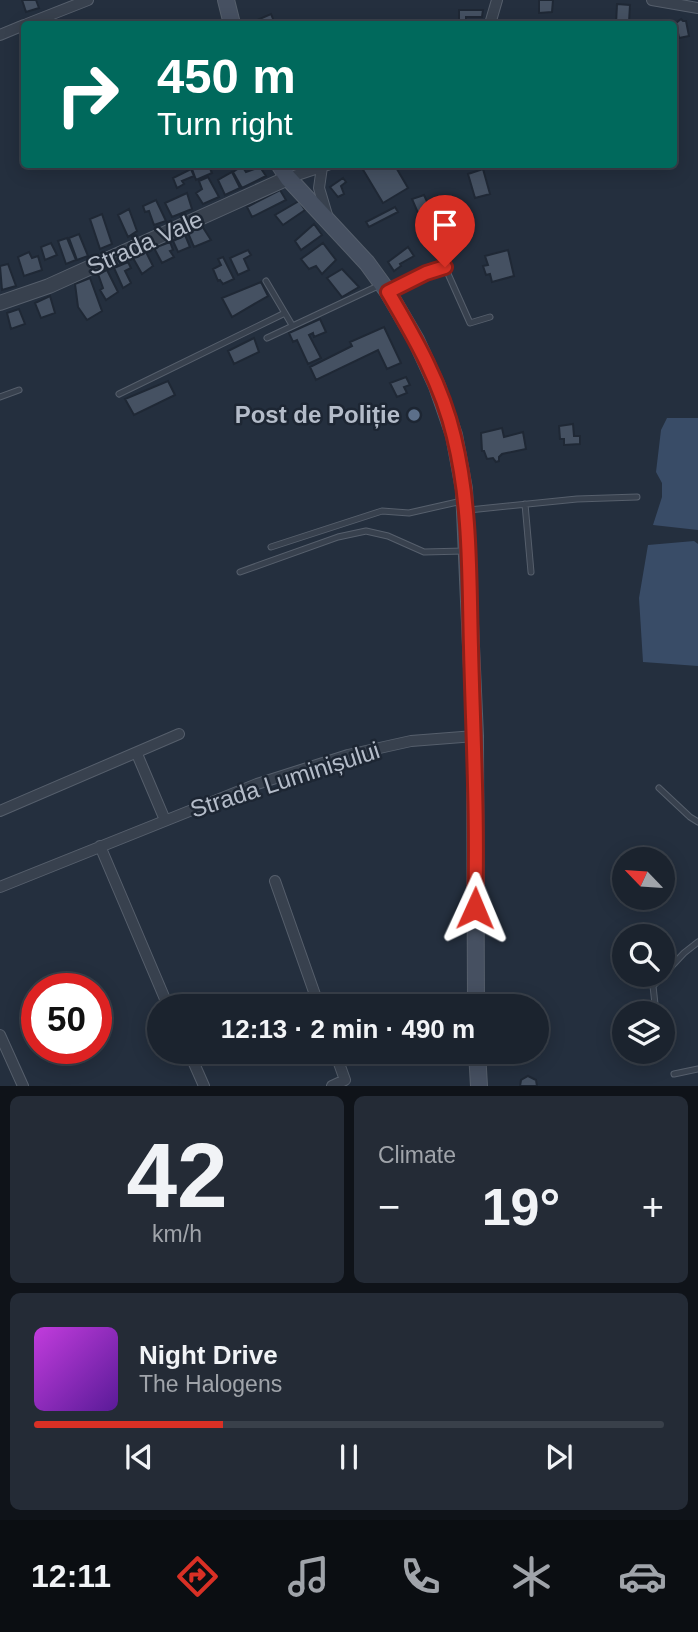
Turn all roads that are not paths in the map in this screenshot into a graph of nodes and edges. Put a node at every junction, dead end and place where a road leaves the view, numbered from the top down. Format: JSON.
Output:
{"nodes":[{"id":1,"x":88,"y":0,"type":"edge"},
{"id":2,"x":226,"y":0,"type":"edge"},
{"id":3,"x":497,"y":0,"type":"edge"},
{"id":4,"x":652,"y":0,"type":"edge"},
{"id":5,"x":698,"y":8,"type":"edge"},
{"id":6,"x":36,"y":21,"type":"edge"},
{"id":7,"x":231,"y":21,"type":"edge"},
{"id":8,"x":491,"y":21,"type":"edge"},
{"id":9,"x":21,"y":27,"type":"edge"},
{"id":10,"x":0,"y":35,"type":"edge"},
{"id":11,"x":309,"y":168,"type":"edge"},
{"id":12,"x":325,"y":168,"type":"edge"},
{"id":13,"x":284,"y":171,"type":"edge"},
{"id":14,"x":332,"y":224,"type":"junction"},
{"id":15,"x":266,"y":281,"type":"dead end"},
{"id":16,"x":385,"y":288,"type":"junction"},
{"id":17,"x":0,"y":303,"type":"edge"},
{"id":18,"x":285,"y":313,"type":"junction"},
{"id":19,"x":490,"y":317,"type":"dead end"},
{"id":20,"x":292,"y":325,"type":"junction"},
{"id":21,"x":267,"y":338,"type":"dead end"},
{"id":22,"x":19,"y":390,"type":"dead end"},
{"id":23,"x":119,"y":394,"type":"dead end"},
{"id":24,"x":0,"y":397,"type":"edge"},
{"id":25,"x":636,"y":497,"type":"dead end"},
{"id":26,"x":525,"y":504,"type":"junction"},
{"id":27,"x":465,"y":505,"type":"junction"},
{"id":28,"x":271,"y":547,"type":"dead end"},
{"id":29,"x":468,"y":551,"type":"junction"},
{"id":30,"x":240,"y":572,"type":"dead end"},
{"id":31,"x":531,"y":572,"type":"dead end"},
{"id":32,"x":179,"y":734,"type":"dead end"},
{"id":33,"x":475,"y":736,"type":"junction"},
{"id":34,"x":137,"y":754,"type":"junction"},
{"id":35,"x":659,"y":788,"type":"dead end"},
{"id":36,"x":0,"y":811,"type":"edge"},
{"id":37,"x":165,"y":820,"type":"junction"},
{"id":38,"x":698,"y":822,"type":"edge"},
{"id":39,"x":100,"y":846,"type":"junction"},
{"id":40,"x":275,"y":881,"type":"dead end"},
{"id":41,"x":0,"y":887,"type":"edge"},
{"id":42,"x":698,"y":942,"type":"edge"},
{"id":43,"x":163,"y":994,"type":"edge"},
{"id":44,"x":315,"y":994,"type":"edge"},
{"id":45,"x":475,"y":994,"type":"edge"},
{"id":46,"x":655,"y":1001,"type":"edge"},
{"id":47,"x":1,"y":1039,"type":"edge"},
{"id":48,"x":194,"y":1064,"type":"edge"},
{"id":49,"x":339,"y":1064,"type":"edge"},
{"id":50,"x":478,"y":1064,"type":"edge"},
{"id":51,"x":698,"y":1069,"type":"edge"},
{"id":52,"x":674,"y":1074,"type":"dead end"},
{"id":53,"x":23,"y":1086,"type":"edge"},
{"id":54,"x":204,"y":1086,"type":"edge"},
{"id":55,"x":332,"y":1086,"type":"edge"},
{"id":56,"x":479,"y":1086,"type":"edge"}],
"edges":[{"from":1,"to":6,"type":"street"},
{"from":2,"to":7,"type":"main road"},
{"from":3,"to":8,"type":"street"},
{"from":4,"to":5,"type":"street"},
{"from":9,"to":10,"type":"street"},
{"from":11,"to":13,"type":"street"},
{"from":12,"to":14,"type":"street"},
{"from":13,"to":14,"type":"main road"},
{"from":13,"to":17,"type":"street","name":"Strada Vale"},
{"from":14,"to":16,"type":"main road"},
{"from":15,"to":18,"type":"lane"},
{"from":16,"to":19,"type":"lane"},
{"from":16,"to":20,"type":"lane"},
{"from":16,"to":27,"type":"main road"},
{"from":18,"to":20,"type":"lane"},
{"from":18,"to":23,"type":"lane"},
{"from":20,"to":21,"type":"lane"},
{"from":22,"to":24,"type":"lane"},
{"from":25,"to":26,"type":"lane"},
{"from":26,"to":27,"type":"lane"},
{"from":26,"to":31,"type":"lane"},
{"from":27,"to":28,"type":"lane"},
{"from":27,"to":29,"type":"main road"},
{"from":29,"to":30,"type":"lane"},
{"from":29,"to":33,"type":"main road"},
{"from":32,"to":34,"type":"street"},
{"from":33,"to":37,"type":"street","name":"Strada Luminișului"},
{"from":33,"to":45,"type":"main road"},
{"from":34,"to":36,"type":"street"},
{"from":34,"to":37,"type":"street"},
{"from":35,"to":38,"type":"lane"},
{"from":37,"to":39,"type":"street","name":"Strada Luminișului"},
{"from":39,"to":41,"type":"street","name":"Strada Luminișului"},
{"from":39,"to":43,"type":"street"},
{"from":40,"to":44,"type":"street"},
{"from":42,"to":46,"type":"lane"},
{"from":47,"to":53,"type":"street"},
{"from":48,"to":54,"type":"street"},
{"from":49,"to":55,"type":"street"},
{"from":50,"to":56,"type":"main road"},
{"from":51,"to":52,"type":"lane"}]}
